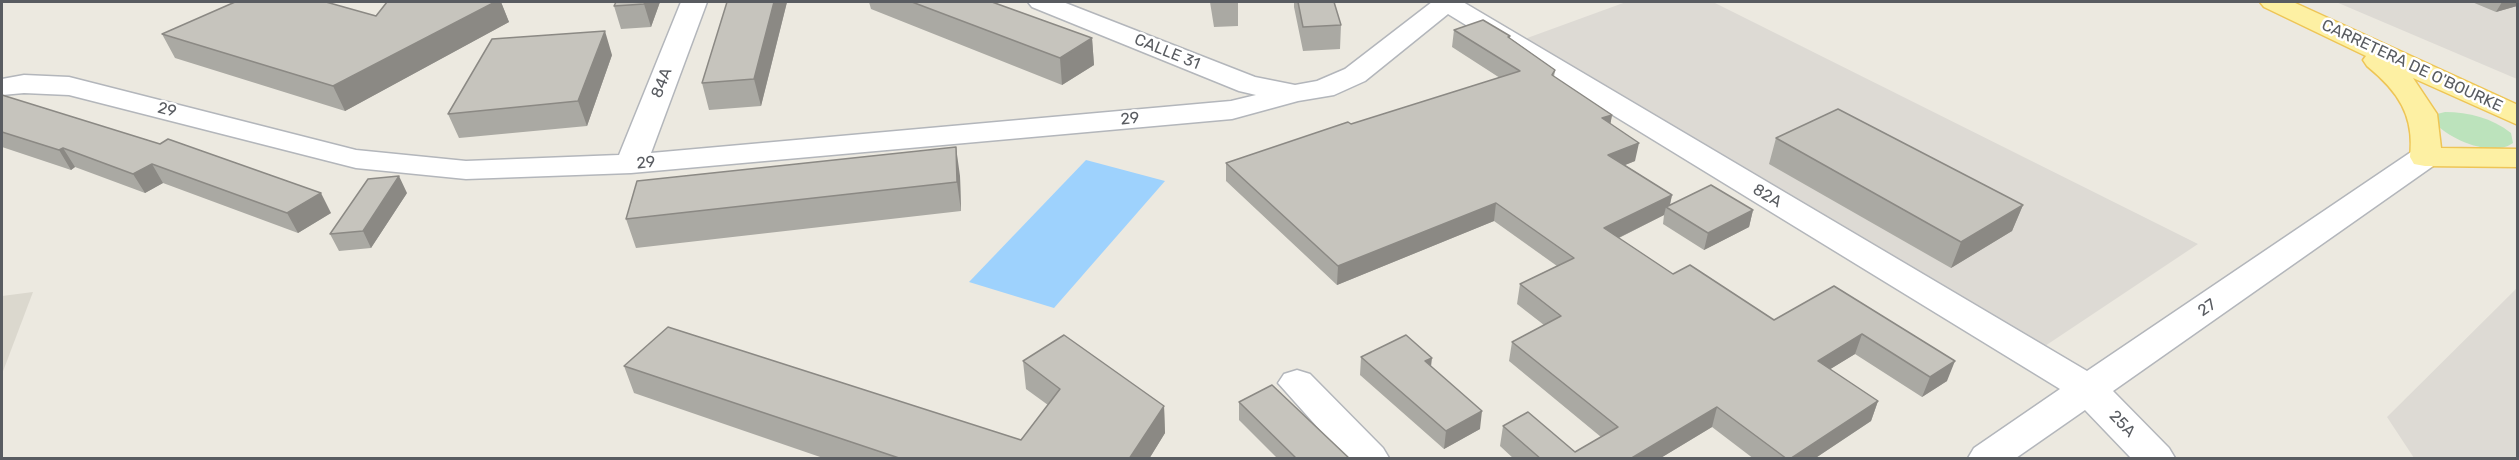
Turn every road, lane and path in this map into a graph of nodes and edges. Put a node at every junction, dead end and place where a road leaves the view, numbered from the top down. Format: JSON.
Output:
{"nodes":[{"id":1,"x":694,"y":2,"type":"edge"},
{"id":2,"x":1041,"y":2,"type":"edge"},
{"id":3,"x":1447,"y":2,"type":"edge"},
{"id":4,"x":2273,"y":2,"type":"edge"},
{"id":5,"x":2337,"y":31,"type":"junction"},
{"id":6,"x":2,"y":87,"type":"edge"},
{"id":7,"x":1296,"y":93,"type":"junction"},
{"id":8,"x":2416,"y":99,"type":"junction"},
{"id":9,"x":2491,"y":104,"type":"junction"},
{"id":10,"x":2517,"y":116,"type":"edge"},
{"id":11,"x":2425,"y":157,"type":"junction"},
{"id":12,"x":2517,"y":158,"type":"edge"},
{"id":13,"x":631,"y":164,"type":"junction"},
{"id":14,"x":1298,"y":383,"type":"dead end"},
{"id":15,"x":2088,"y":389,"type":"junction"},
{"id":16,"x":1369,"y":459,"type":"edge"},
{"id":17,"x":1988,"y":459,"type":"edge"},
{"id":18,"x":2156,"y":459,"type":"edge"}],
"edges":[{"from":1,"to":13,"type":"street","name":"84A"},
{"from":2,"to":7,"type":"street","name":"CALLE 31"},
{"from":3,"to":7,"type":"street"},
{"from":3,"to":15,"type":"street","name":"82A"},
{"from":4,"to":5,"type":"main road","name":"CARRETERA DE O'BOURKE"},
{"from":5,"to":8,"type":"main road"},
{"from":5,"to":9,"type":"main road","name":"CARRETERA DE O'BOURKE"},
{"from":6,"to":13,"type":"street","name":"29"},
{"from":7,"to":13,"type":"street","name":"29"},
{"from":8,"to":9,"type":"main road"},
{"from":8,"to":11,"type":"main road"},
{"from":9,"to":10,"type":"main road","name":"CARRETERA DE O'BOURKE"},
{"from":11,"to":12,"type":"main road"},
{"from":11,"to":15,"type":"street","name":"27"},
{"from":14,"to":16,"type":"street"},
{"from":15,"to":17,"type":"street","name":"27"},
{"from":15,"to":18,"type":"street","name":"25A"}]}
